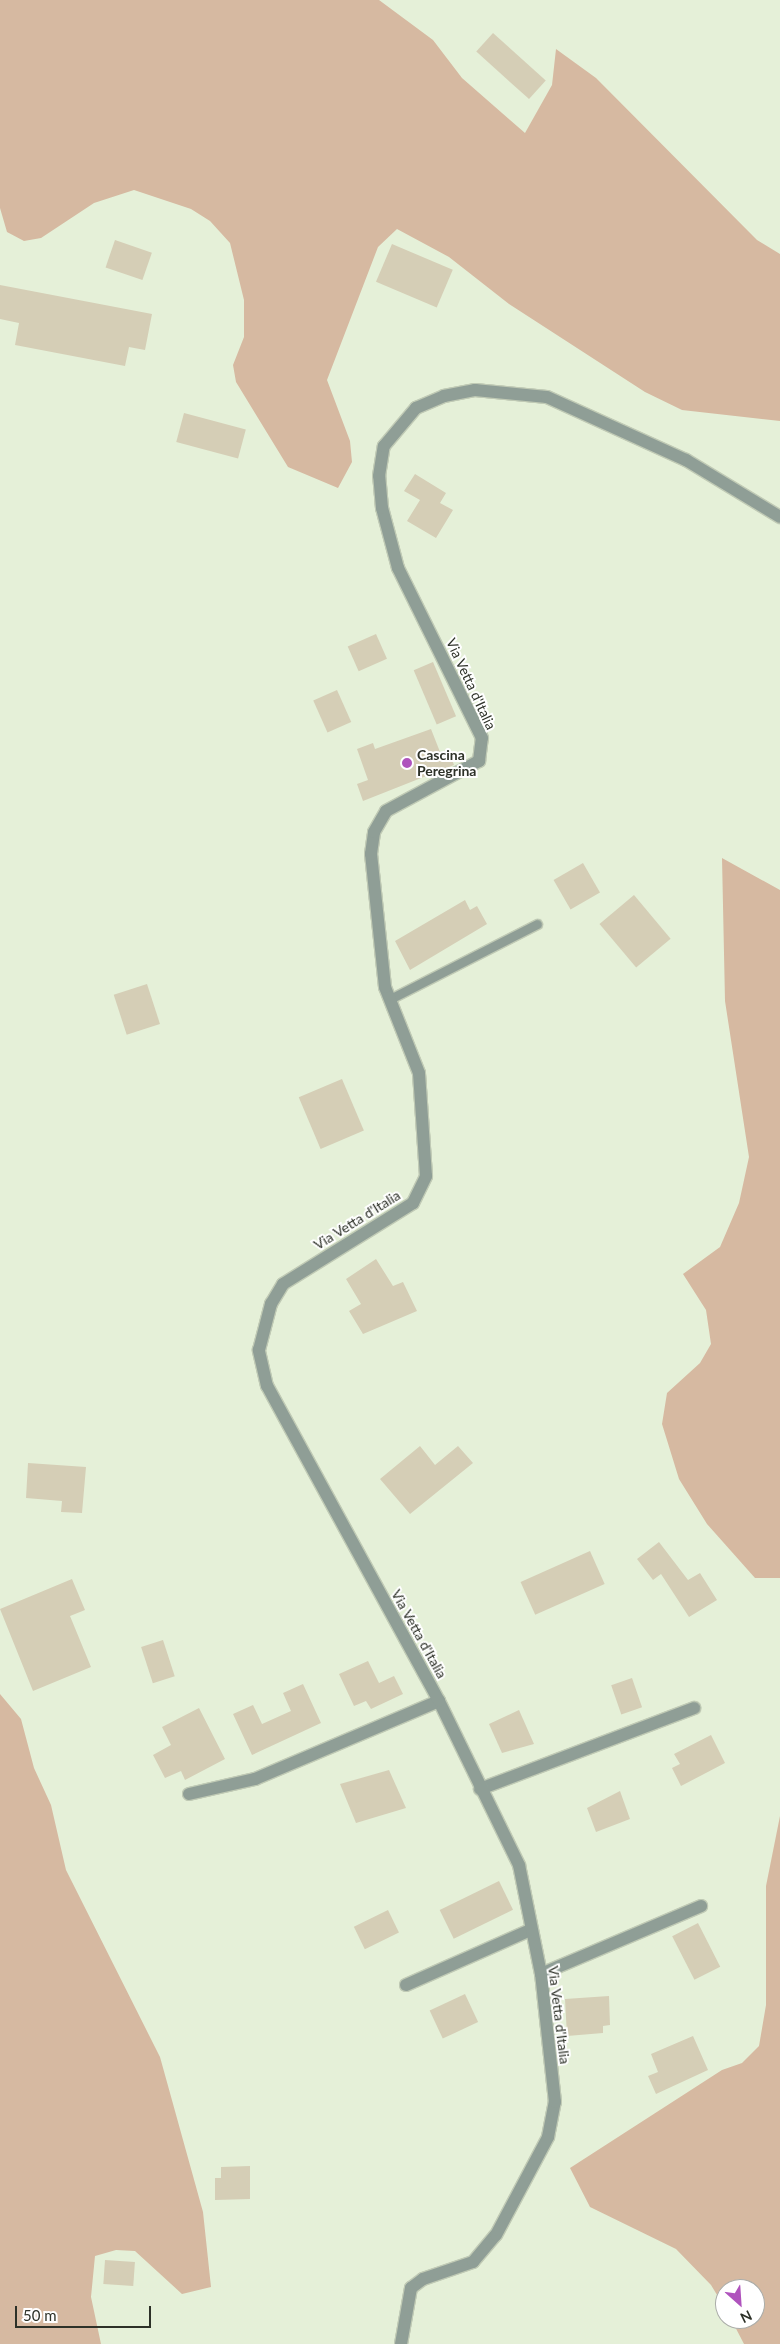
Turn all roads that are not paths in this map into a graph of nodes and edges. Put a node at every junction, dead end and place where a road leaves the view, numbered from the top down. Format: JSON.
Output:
{"nodes":[{"id":1,"x":780,"y":517,"type":"edge"},
{"id":2,"x":537,"y":924,"type":"dead end"},
{"id":3,"x":390,"y":999,"type":"junction"},
{"id":4,"x":439,"y":1701,"type":"junction"},
{"id":5,"x":694,"y":1708,"type":"dead end"},
{"id":6,"x":480,"y":1789,"type":"junction"},
{"id":7,"x":189,"y":1794,"type":"dead end"},
{"id":8,"x":701,"y":1906,"type":"dead end"},
{"id":9,"x":530,"y":1930,"type":"junction"},
{"id":10,"x":541,"y":1974,"type":"junction"},
{"id":11,"x":406,"y":1986,"type":"dead end"},
{"id":12,"x":401,"y":2344,"type":"edge"}],
"edges":[{"from":1,"to":3,"type":"street","name":"Via Vetta d'Italia"},
{"from":2,"to":3,"type":"lane"},
{"from":3,"to":4,"type":"street","name":"Via Vetta d'Italia"},
{"from":4,"to":6,"type":"street","name":"Via Vetta d'Italia"},
{"from":4,"to":7,"type":"street"},
{"from":5,"to":6,"type":"street"},
{"from":6,"to":9,"type":"street","name":"Via Vetta d'Italia"},
{"from":8,"to":10,"type":"street"},
{"from":9,"to":10,"type":"street","name":"Via Vetta d'Italia"},
{"from":9,"to":11,"type":"street"},
{"from":10,"to":12,"type":"street","name":"Via Vetta d'Italia"}]}
